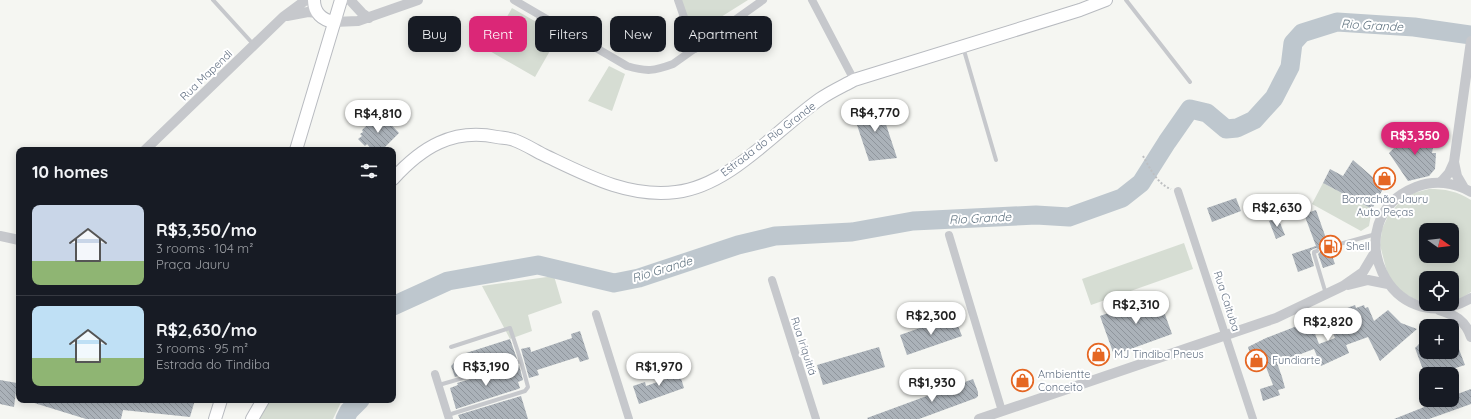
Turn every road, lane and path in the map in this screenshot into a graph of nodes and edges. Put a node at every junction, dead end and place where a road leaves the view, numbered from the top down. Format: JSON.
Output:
{"nodes":[{"id":1,"x":213,"y":0,"type":"edge"},
{"id":2,"x":306,"y":0,"type":"edge"},
{"id":3,"x":314,"y":0,"type":"edge"},
{"id":4,"x":341,"y":0,"type":"edge"},
{"id":5,"x":350,"y":0,"type":"edge"},
{"id":6,"x":418,"y":0,"type":"edge"},
{"id":7,"x":514,"y":0,"type":"edge"},
{"id":8,"x":678,"y":0,"type":"edge"},
{"id":9,"x":763,"y":0,"type":"edge"},
{"id":10,"x":812,"y":0,"type":"edge"},
{"id":11,"x":1106,"y":0,"type":"edge"},
{"id":12,"x":1126,"y":0,"type":"edge"},
{"id":13,"x":317,"y":13,"type":"junction"},
{"id":14,"x":684,"y":16,"type":"edge"},
{"id":15,"x":741,"y":16,"type":"edge"},
{"id":16,"x":283,"y":17,"type":"junction"},
{"id":17,"x":369,"y":18,"type":"junction"},
{"id":18,"x":334,"y":22,"type":"junction"},
{"id":19,"x":1471,"y":41,"type":"edge"},
{"id":20,"x":254,"y":45,"type":"junction"},
{"id":21,"x":962,"y":46,"type":"junction"},
{"id":22,"x":691,"y":52,"type":"edge"},
{"id":23,"x":854,"y":80,"type":"junction"},
{"id":24,"x":1190,"y":82,"type":"dead end"},
{"id":25,"x":148,"y":147,"type":"edge"},
{"id":26,"x":297,"y":147,"type":"edge"},
{"id":27,"x":1143,"y":156,"type":"dead end"},
{"id":28,"x":996,"y":160,"type":"dead end"},
{"id":29,"x":1454,"y":162,"type":"junction"},
{"id":30,"x":396,"y":176,"type":"edge"},
{"id":31,"x":1441,"y":182,"type":"junction"},
{"id":32,"x":1467,"y":190,"type":"edge"},
{"id":33,"x":1178,"y":191,"type":"joint"},
{"id":34,"x":1376,"y":234,"type":"junction"},
{"id":35,"x":949,"y":235,"type":"dead end"},
{"id":36,"x":0,"y":236,"type":"edge"},
{"id":37,"x":16,"y":239,"type":"edge"},
{"id":38,"x":1329,"y":247,"type":"dead end"},
{"id":39,"x":1317,"y":251,"type":"dead end"},
{"id":40,"x":1375,"y":252,"type":"junction"},
{"id":41,"x":772,"y":280,"type":"dead end"},
{"id":42,"x":1388,"y":284,"type":"junction"},
{"id":43,"x":1343,"y":286,"type":"junction"},
{"id":44,"x":1326,"y":294,"type":"junction"},
{"id":45,"x":1471,"y":298,"type":"edge"},
{"id":46,"x":1459,"y":304,"type":"edge"},
{"id":47,"x":1419,"y":305,"type":"edge"},
{"id":48,"x":1442,"y":311,"type":"edge"},
{"id":49,"x":596,"y":314,"type":"dead end"},
{"id":50,"x":1227,"y":335,"type":"junction"},
{"id":51,"x":1471,"y":337,"type":"edge"},
{"id":52,"x":451,"y":348,"type":"dead end"},
{"id":53,"x":521,"y":361,"type":"junction"},
{"id":54,"x":435,"y":374,"type":"dead end"},
{"id":55,"x":438,"y":385,"type":"junction"},
{"id":56,"x":220,"y":403,"type":"edge"},
{"id":57,"x":261,"y":403,"type":"edge"},
{"id":58,"x":1004,"y":415,"type":"edge"},
{"id":59,"x":448,"y":417,"type":"edge"},
{"id":60,"x":215,"y":419,"type":"edge"},
{"id":61,"x":252,"y":419,"type":"edge"},
{"id":62,"x":629,"y":419,"type":"edge"},
{"id":63,"x":816,"y":419,"type":"edge"},
{"id":64,"x":980,"y":419,"type":"edge"},
{"id":65,"x":1254,"y":419,"type":"edge"}],
"edges":[{"from":1,"to":20,"type":"lane"},
{"from":2,"to":16,"type":"street","name":"Rua Mapendi"},
{"from":3,"to":13,"type":"main road"},
{"from":4,"to":18,"type":"main road"},
{"from":5,"to":17,"type":"street"},
{"from":6,"to":17,"type":"street"},
{"from":7,"to":22,"type":"street"},
{"from":8,"to":14,"type":"street"},
{"from":9,"to":15,"type":"street"},
{"from":10,"to":23,"type":"street"},
{"from":11,"to":21,"type":"main road","name":"Estrada do Rio Grande"},
{"from":12,"to":24,"type":"lane"},
{"from":13,"to":16,"type":"street"},
{"from":13,"to":18,"type":"main road"},
{"from":16,"to":20,"type":"street","name":"Rua Mapendi"},
{"from":17,"to":18,"type":"street"},
{"from":18,"to":26,"type":"main road"},
{"from":19,"to":29,"type":"street"},
{"from":20,"to":25,"type":"street","name":"Rua Mapendi"},
{"from":21,"to":23,"type":"main road","name":"Estrada do Rio Grande"},
{"from":21,"to":28,"type":"lane"},
{"from":23,"to":30,"type":"main road","name":"Estrada do Rio Grande"},
{"from":27,"to":33,"type":"path"},
{"from":29,"to":31,"type":"street"},
{"from":29,"to":32,"type":"street"},
{"from":31,"to":32,"type":"street"},
{"from":31,"to":34,"type":"street"},
{"from":33,"to":50,"type":"street","name":"Rua Caituba"},
{"from":34,"to":38,"type":"lane"},
{"from":34,"to":40,"type":"street"},
{"from":35,"to":58,"type":"street"},
{"from":36,"to":37,"type":"street"},
{"from":39,"to":44,"type":"lane"},
{"from":40,"to":42,"type":"street"},
{"from":40,"to":43,"type":"street"},
{"from":41,"to":63,"type":"street","name":"Rua Iriquitiá"},
{"from":42,"to":43,"type":"street"},
{"from":42,"to":47,"type":"street"},
{"from":43,"to":44,"type":"street"},
{"from":44,"to":50,"type":"street"},
{"from":45,"to":46,"type":"street"},
{"from":48,"to":51,"type":"street"},
{"from":49,"to":62,"type":"street"},
{"from":50,"to":58,"type":"street"},
{"from":50,"to":65,"type":"street","name":"Rua Caituba"},
{"from":52,"to":53,"type":"lane"},
{"from":53,"to":55,"type":"lane"},
{"from":53,"to":59,"type":"lane"},
{"from":54,"to":55,"type":"street"},
{"from":55,"to":59,"type":"street"},
{"from":56,"to":60,"type":"main road"},
{"from":57,"to":61,"type":"main road"},
{"from":58,"to":64,"type":"street"}]}
